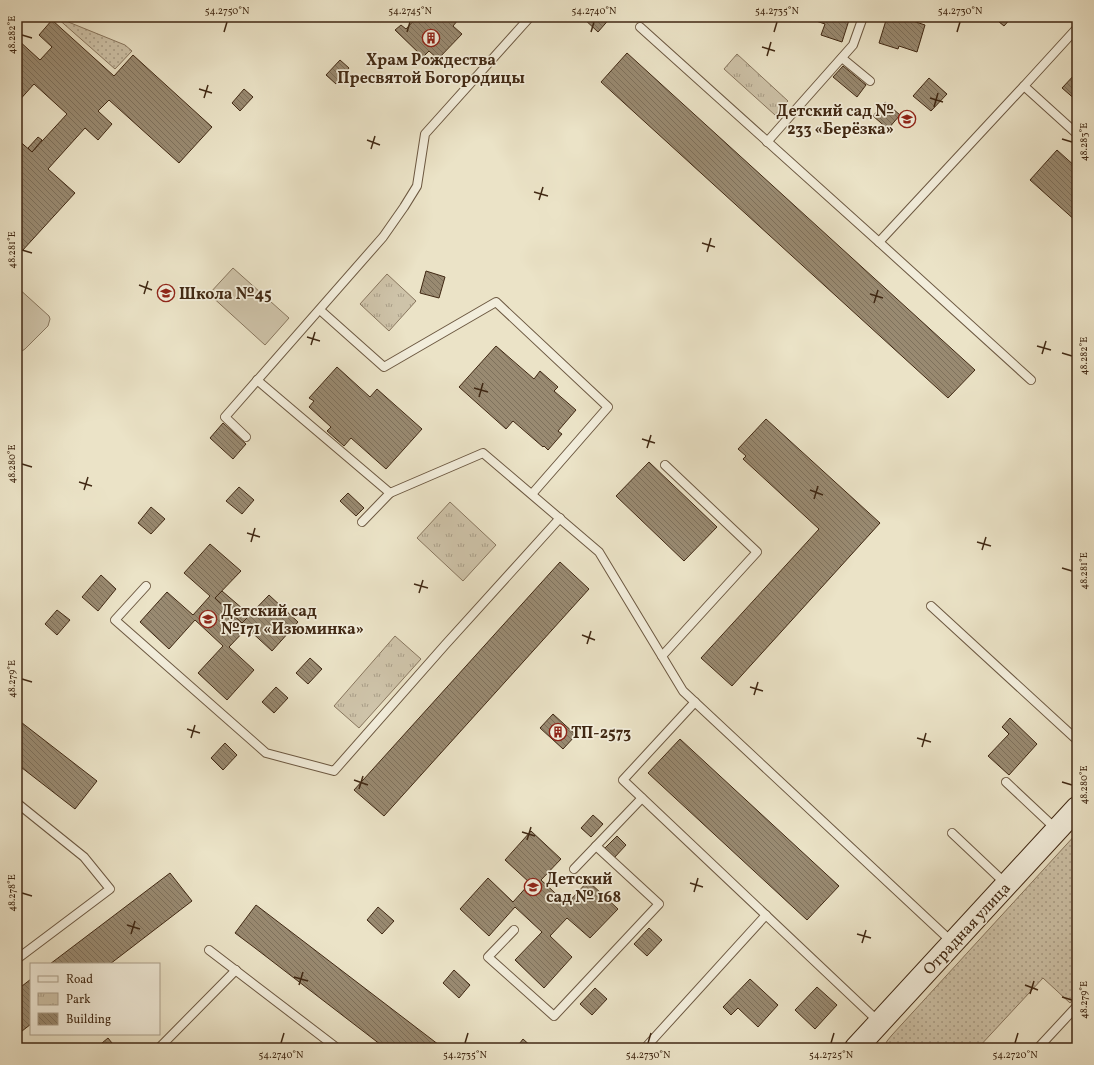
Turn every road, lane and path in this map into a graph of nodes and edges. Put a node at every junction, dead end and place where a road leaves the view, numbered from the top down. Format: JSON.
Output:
{"nodes":[{"id":1,"x":530,"y":17,"type":"edge"},
{"id":2,"x":863,"y":17,"type":"edge"},
{"id":3,"x":640,"y":27,"type":"dead end"},
{"id":4,"x":1077,"y":28,"type":"edge"},
{"id":5,"x":842,"y":58,"type":"junction"},
{"id":6,"x":870,"y":81,"type":"dead end"},
{"id":7,"x":1024,"y":86,"type":"junction"},
{"id":8,"x":1077,"y":134,"type":"edge"},
{"id":9,"x":767,"y":142,"type":"junction"},
{"id":10,"x":879,"y":242,"type":"junction"},
{"id":11,"x":320,"y":310,"type":"junction"},
{"id":12,"x":257,"y":380,"type":"junction"},
{"id":13,"x":1031,"y":380,"type":"dead end"},
{"id":14,"x":246,"y":437,"type":"dead end"},
{"id":15,"x":665,"y":465,"type":"dead end"},
{"id":16,"x":390,"y":493,"type":"junction"},
{"id":17,"x":532,"y":494,"type":"junction"},
{"id":18,"x":560,"y":518,"type":"junction"},
{"id":19,"x":362,"y":522,"type":"dead end"},
{"id":20,"x":146,"y":586,"type":"dead end"},
{"id":21,"x":931,"y":606,"type":"dead end"},
{"id":22,"x":662,"y":656,"type":"junction"},
{"id":23,"x":695,"y":702,"type":"junction"},
{"id":24,"x":1077,"y":740,"type":"edge"},
{"id":25,"x":1006,"y":782,"type":"dead end"},
{"id":26,"x":642,"y":798,"type":"junction"},
{"id":27,"x":17,"y":803,"type":"edge"},
{"id":28,"x":1077,"y":808,"type":"edge"},
{"id":29,"x":1057,"y":830,"type":"junction"},
{"id":30,"x":952,"y":833,"type":"dead end"},
{"id":31,"x":596,"y":846,"type":"junction"},
{"id":32,"x":574,"y":868,"type":"dead end"},
{"id":33,"x":1007,"y":884,"type":"junction"},
{"id":34,"x":766,"y":915,"type":"junction"},
{"id":35,"x":514,"y":930,"type":"dead end"},
{"id":36,"x":953,"y":942,"type":"junction"},
{"id":37,"x":209,"y":950,"type":"dead end"},
{"id":38,"x":17,"y":958,"type":"edge"},
{"id":39,"x":236,"y":970,"type":"junction"},
{"id":40,"x":1077,"y":1006,"type":"edge"},
{"id":41,"x":879,"y":1022,"type":"junction"},
{"id":42,"x":159,"y":1048,"type":"edge"},
{"id":43,"x":338,"y":1048,"type":"edge"},
{"id":44,"x":645,"y":1048,"type":"edge"},
{"id":45,"x":857,"y":1048,"type":"edge"},
{"id":46,"x":1038,"y":1048,"type":"edge"}],
"edges":[{"from":1,"to":11,"type":"lane"},
{"from":2,"to":5,"type":"lane"},
{"from":3,"to":9,"type":"lane"},
{"from":4,"to":7,"type":"lane"},
{"from":5,"to":6,"type":"lane"},
{"from":5,"to":9,"type":"lane"},
{"from":7,"to":8,"type":"lane"},
{"from":7,"to":10,"type":"lane"},
{"from":9,"to":10,"type":"lane"},
{"from":10,"to":13,"type":"lane"},
{"from":11,"to":12,"type":"lane"},
{"from":11,"to":17,"type":"lane"},
{"from":12,"to":14,"type":"lane"},
{"from":12,"to":16,"type":"lane"},
{"from":15,"to":22,"type":"lane"},
{"from":16,"to":17,"type":"lane"},
{"from":16,"to":19,"type":"lane"},
{"from":17,"to":18,"type":"lane"},
{"from":18,"to":20,"type":"lane"},
{"from":18,"to":22,"type":"lane"},
{"from":21,"to":24,"type":"lane"},
{"from":22,"to":23,"type":"lane"},
{"from":23,"to":26,"type":"lane"},
{"from":23,"to":36,"type":"lane"},
{"from":25,"to":29,"type":"lane"},
{"from":26,"to":31,"type":"lane"},
{"from":26,"to":34,"type":"lane"},
{"from":27,"to":38,"type":"lane"},
{"from":28,"to":29,"type":"street","name":"Отрадная улица"},
{"from":29,"to":33,"type":"street","name":"Отрадная улица"},
{"from":30,"to":33,"type":"lane"},
{"from":31,"to":32,"type":"lane"},
{"from":31,"to":35,"type":"lane"},
{"from":33,"to":36,"type":"street","name":"Отрадная улица"},
{"from":34,"to":41,"type":"lane"},
{"from":34,"to":44,"type":"lane"},
{"from":36,"to":41,"type":"street","name":"Отрадная улица"},
{"from":37,"to":39,"type":"lane"},
{"from":39,"to":42,"type":"lane"},
{"from":39,"to":43,"type":"lane"},
{"from":40,"to":46,"type":"lane"},
{"from":41,"to":45,"type":"street","name":"Отрадная улица"}]}
